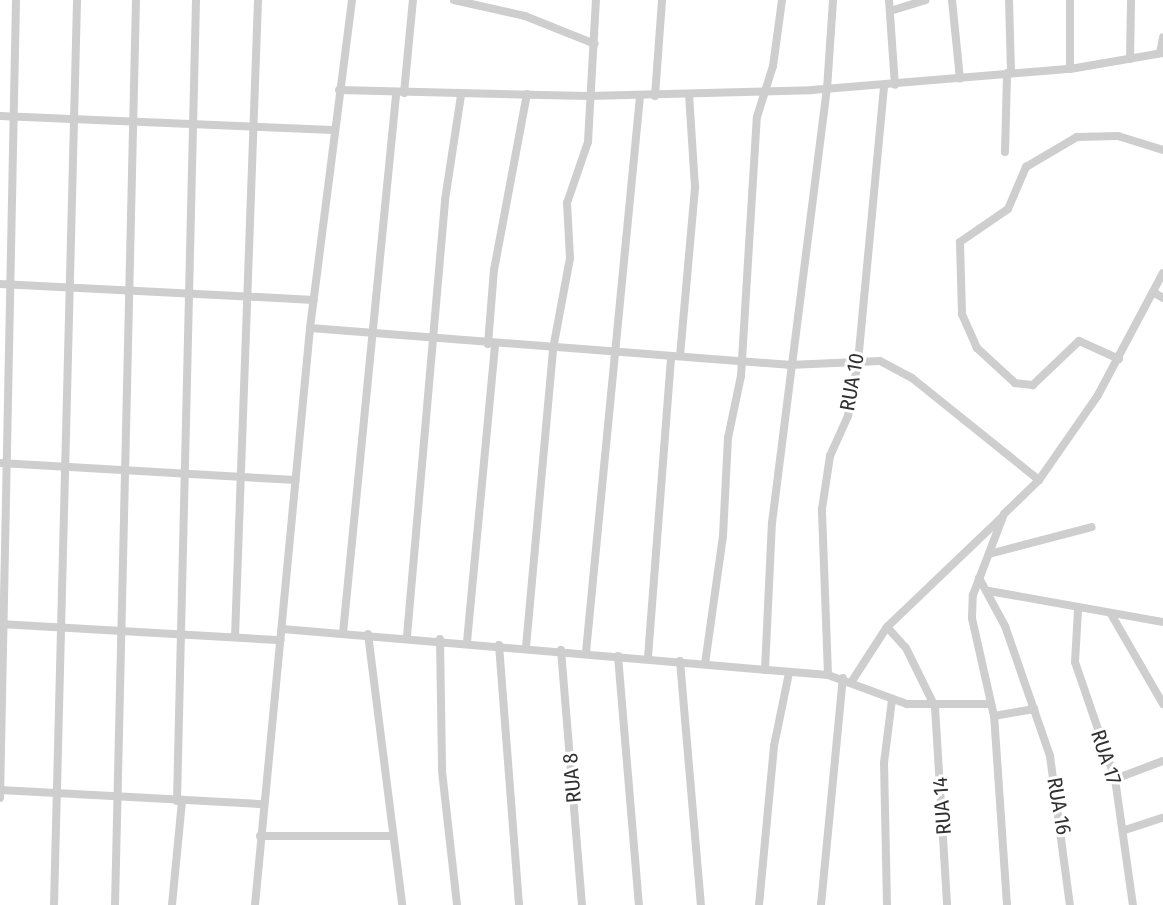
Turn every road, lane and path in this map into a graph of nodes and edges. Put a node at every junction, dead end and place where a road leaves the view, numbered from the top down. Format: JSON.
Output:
{"nodes":[{"id":1,"x":16,"y":0,"type":"edge"},
{"id":2,"x":77,"y":0,"type":"edge"},
{"id":3,"x":136,"y":0,"type":"edge"},
{"id":4,"x":196,"y":0,"type":"edge"},
{"id":5,"x":258,"y":0,"type":"edge"},
{"id":6,"x":352,"y":0,"type":"edge"},
{"id":7,"x":413,"y":0,"type":"edge"},
{"id":8,"x":454,"y":0,"type":"edge"},
{"id":9,"x":466,"y":0,"type":"edge"},
{"id":10,"x":596,"y":0,"type":"edge"},
{"id":11,"x":662,"y":0,"type":"edge"},
{"id":12,"x":782,"y":0,"type":"edge"},
{"id":13,"x":833,"y":0,"type":"edge"},
{"id":14,"x":889,"y":0,"type":"edge"},
{"id":15,"x":925,"y":0,"type":"edge"},
{"id":16,"x":952,"y":0,"type":"edge"},
{"id":17,"x":1009,"y":0,"type":"edge"},
{"id":18,"x":1070,"y":0,"type":"edge"},
{"id":19,"x":1131,"y":0,"type":"edge"},
{"id":20,"x":890,"y":11,"type":"junction"},
{"id":21,"x":1163,"y":37,"type":"edge"},
{"id":22,"x":595,"y":44,"type":"junction"},
{"id":23,"x":1161,"y":53,"type":"edge"},
{"id":24,"x":1130,"y":58,"type":"junction"},
{"id":25,"x":1070,"y":69,"type":"junction"},
{"id":26,"x":1009,"y":73,"type":"junction"},
{"id":27,"x":960,"y":79,"type":"junction"},
{"id":28,"x":895,"y":85,"type":"junction"},
{"id":29,"x":884,"y":86,"type":"junction"},
{"id":30,"x":827,"y":89,"type":"junction"},
{"id":31,"x":339,"y":90,"type":"junction"},
{"id":32,"x":766,"y":91,"type":"junction"},
{"id":33,"x":400,"y":94,"type":"junction"},
{"id":34,"x":527,"y":94,"type":"junction"},
{"id":35,"x":689,"y":94,"type":"junction"},
{"id":36,"x":461,"y":96,"type":"junction"},
{"id":37,"x":588,"y":96,"type":"junction"},
{"id":38,"x":640,"y":96,"type":"junction"},
{"id":39,"x":655,"y":96,"type":"junction"},
{"id":40,"x":0,"y":116,"type":"edge"},
{"id":41,"x":16,"y":117,"type":"junction"},
{"id":42,"x":73,"y":121,"type":"junction"},
{"id":43,"x":133,"y":123,"type":"junction"},
{"id":44,"x":253,"y":124,"type":"junction"},
{"id":45,"x":193,"y":125,"type":"junction"},
{"id":46,"x":333,"y":130,"type":"junction"},
{"id":47,"x":1163,"y":150,"type":"edge"},
{"id":48,"x":1005,"y":152,"type":"dead end"},
{"id":49,"x":1163,"y":273,"type":"edge"},
{"id":50,"x":0,"y":284,"type":"edge"},
{"id":51,"x":12,"y":284,"type":"junction"},
{"id":52,"x":69,"y":286,"type":"junction"},
{"id":53,"x":132,"y":291,"type":"junction"},
{"id":54,"x":1153,"y":292,"type":"junction"},
{"id":55,"x":189,"y":293,"type":"junction"},
{"id":56,"x":248,"y":296,"type":"junction"},
{"id":57,"x":1163,"y":298,"type":"edge"},
{"id":58,"x":314,"y":300,"type":"junction"},
{"id":59,"x":310,"y":328,"type":"junction"},
{"id":60,"x":372,"y":336,"type":"junction"},
{"id":61,"x":435,"y":340,"type":"junction"},
{"id":62,"x":491,"y":345,"type":"junction"},
{"id":63,"x":553,"y":350,"type":"junction"},
{"id":64,"x":611,"y":354,"type":"junction"},
{"id":65,"x":676,"y":357,"type":"junction"},
{"id":66,"x":1119,"y":359,"type":"junction"},
{"id":67,"x":741,"y":361,"type":"junction"},
{"id":68,"x":858,"y":363,"type":"junction"},
{"id":69,"x":789,"y":365,"type":"junction"},
{"id":70,"x":3,"y":463,"type":"edge"},
{"id":71,"x":67,"y":465,"type":"junction"},
{"id":72,"x":125,"y":466,"type":"junction"},
{"id":73,"x":188,"y":471,"type":"junction"},
{"id":74,"x":243,"y":473,"type":"junction"},
{"id":75,"x":296,"y":480,"type":"junction"},
{"id":76,"x":1039,"y":480,"type":"junction"},
{"id":77,"x":1004,"y":514,"type":"junction"},
{"id":78,"x":1092,"y":527,"type":"dead end"},
{"id":79,"x":989,"y":554,"type":"junction"},
{"id":80,"x":979,"y":578,"type":"junction"},
{"id":81,"x":989,"y":591,"type":"junction"},
{"id":82,"x":1078,"y":610,"type":"junction"},
{"id":83,"x":1111,"y":614,"type":"junction"},
{"id":84,"x":1163,"y":622,"type":"edge"},
{"id":85,"x":2,"y":624,"type":"edge"},
{"id":86,"x":62,"y":626,"type":"junction"},
{"id":87,"x":887,"y":627,"type":"junction"},
{"id":88,"x":282,"y":629,"type":"junction"},
{"id":89,"x":118,"y":630,"type":"junction"},
{"id":90,"x":180,"y":631,"type":"junction"},
{"id":91,"x":343,"y":633,"type":"junction"},
{"id":92,"x":368,"y":634,"type":"junction"},
{"id":93,"x":407,"y":636,"type":"junction"},
{"id":94,"x":235,"y":637,"type":"junction"},
{"id":95,"x":440,"y":639,"type":"junction"},
{"id":96,"x":281,"y":640,"type":"junction"},
{"id":97,"x":467,"y":642,"type":"junction"},
{"id":98,"x":499,"y":645,"type":"junction"},
{"id":99,"x":526,"y":647,"type":"junction"},
{"id":100,"x":561,"y":651,"type":"junction"},
{"id":101,"x":586,"y":652,"type":"junction"},
{"id":102,"x":618,"y":656,"type":"junction"},
{"id":103,"x":648,"y":657,"type":"junction"},
{"id":104,"x":680,"y":661,"type":"junction"},
{"id":105,"x":705,"y":664,"type":"junction"},
{"id":106,"x":765,"y":670,"type":"junction"},
{"id":107,"x":789,"y":673,"type":"junction"},
{"id":108,"x":828,"y":675,"type":"junction"},
{"id":109,"x":848,"y":679,"type":"junction"},
{"id":110,"x":892,"y":700,"type":"junction"},
{"id":111,"x":991,"y":704,"type":"junction"},
{"id":112,"x":1163,"y":704,"type":"edge"},
{"id":113,"x":935,"y":707,"type":"junction"},
{"id":114,"x":1035,"y":709,"type":"junction"},
{"id":115,"x":994,"y":716,"type":"junction"},
{"id":116,"x":1163,"y":761,"type":"edge"},
{"id":117,"x":1115,"y":779,"type":"junction"},
{"id":118,"x":0,"y":790,"type":"edge"},
{"id":119,"x":55,"y":793,"type":"junction"},
{"id":120,"x":116,"y":796,"type":"junction"},
{"id":121,"x":0,"y":798,"type":"edge"},
{"id":122,"x":180,"y":801,"type":"junction"},
{"id":123,"x":262,"y":804,"type":"junction"},
{"id":124,"x":1163,"y":818,"type":"edge"},
{"id":125,"x":1125,"y":830,"type":"junction"},
{"id":126,"x":260,"y":836,"type":"junction"},
{"id":127,"x":393,"y":836,"type":"junction"},
{"id":128,"x":54,"y":905,"type":"edge"},
{"id":129,"x":115,"y":905,"type":"edge"},
{"id":130,"x":172,"y":905,"type":"edge"},
{"id":131,"x":255,"y":905,"type":"edge"},
{"id":132,"x":402,"y":905,"type":"edge"},
{"id":133,"x":457,"y":905,"type":"edge"},
{"id":134,"x":519,"y":905,"type":"edge"},
{"id":135,"x":582,"y":905,"type":"edge"},
{"id":136,"x":639,"y":905,"type":"edge"},
{"id":137,"x":701,"y":905,"type":"edge"},
{"id":138,"x":759,"y":905,"type":"edge"},
{"id":139,"x":821,"y":905,"type":"edge"},
{"id":140,"x":887,"y":905,"type":"edge"},
{"id":141,"x":947,"y":905,"type":"edge"},
{"id":142,"x":1007,"y":905,"type":"edge"},
{"id":143,"x":1070,"y":905,"type":"edge"},
{"id":144,"x":1133,"y":905,"type":"edge"}],
"edges":[{"from":1,"to":41,"type":"street"},
{"from":2,"to":42,"type":"street"},
{"from":3,"to":43,"type":"street"},
{"from":4,"to":45,"type":"street"},
{"from":5,"to":44,"type":"street"},
{"from":6,"to":31,"type":"street"},
{"from":7,"to":33,"type":"street"},
{"from":8,"to":9,"type":"street"},
{"from":9,"to":22,"type":"street"},
{"from":10,"to":22,"type":"street"},
{"from":11,"to":39,"type":"street"},
{"from":12,"to":32,"type":"street"},
{"from":13,"to":30,"type":"street"},
{"from":14,"to":20,"type":"street"},
{"from":15,"to":20,"type":"street"},
{"from":16,"to":27,"type":"street"},
{"from":17,"to":26,"type":"street"},
{"from":18,"to":25,"type":"street"},
{"from":19,"to":24,"type":"street"},
{"from":20,"to":28,"type":"street"},
{"from":21,"to":23,"type":"street"},
{"from":22,"to":37,"type":"street"},
{"from":23,"to":24,"type":"street"},
{"from":24,"to":25,"type":"street"},
{"from":25,"to":26,"type":"street"},
{"from":26,"to":27,"type":"street"},
{"from":26,"to":48,"type":"street"},
{"from":27,"to":28,"type":"street"},
{"from":28,"to":29,"type":"street"},
{"from":29,"to":30,"type":"street"},
{"from":29,"to":68,"type":"street","name":"RUA 10"},
{"from":30,"to":32,"type":"street"},
{"from":30,"to":69,"type":"street"},
{"from":31,"to":33,"type":"street"},
{"from":31,"to":46,"type":"street"},
{"from":32,"to":35,"type":"street"},
{"from":32,"to":67,"type":"street"},
{"from":33,"to":36,"type":"street"},
{"from":33,"to":60,"type":"street"},
{"from":34,"to":36,"type":"street"},
{"from":34,"to":37,"type":"street"},
{"from":34,"to":62,"type":"street"},
{"from":35,"to":39,"type":"street"},
{"from":35,"to":65,"type":"street"},
{"from":36,"to":61,"type":"street"},
{"from":37,"to":38,"type":"street"},
{"from":37,"to":63,"type":"street"},
{"from":38,"to":39,"type":"street"},
{"from":38,"to":64,"type":"street"},
{"from":40,"to":41,"type":"street"},
{"from":41,"to":42,"type":"street"},
{"from":41,"to":51,"type":"street"},
{"from":42,"to":43,"type":"street"},
{"from":42,"to":52,"type":"street"},
{"from":43,"to":45,"type":"street"},
{"from":43,"to":53,"type":"street"},
{"from":44,"to":45,"type":"street"},
{"from":44,"to":46,"type":"street"},
{"from":44,"to":56,"type":"street"},
{"from":45,"to":55,"type":"street"},
{"from":46,"to":58,"type":"street"},
{"from":47,"to":66,"type":"street"},
{"from":49,"to":54,"type":"street"},
{"from":50,"to":51,"type":"street"},
{"from":51,"to":52,"type":"street"},
{"from":51,"to":70,"type":"street"},
{"from":52,"to":53,"type":"street"},
{"from":52,"to":71,"type":"street"},
{"from":53,"to":55,"type":"street"},
{"from":53,"to":72,"type":"street"},
{"from":54,"to":57,"type":"street"},
{"from":54,"to":66,"type":"street"},
{"from":55,"to":56,"type":"street"},
{"from":55,"to":73,"type":"street"},
{"from":56,"to":58,"type":"street"},
{"from":56,"to":74,"type":"street"},
{"from":58,"to":59,"type":"street"},
{"from":59,"to":60,"type":"street"},
{"from":59,"to":75,"type":"street"},
{"from":60,"to":61,"type":"street"},
{"from":60,"to":91,"type":"street"},
{"from":61,"to":62,"type":"street"},
{"from":61,"to":93,"type":"street"},
{"from":62,"to":63,"type":"street"},
{"from":62,"to":97,"type":"street"},
{"from":63,"to":64,"type":"street"},
{"from":63,"to":99,"type":"street"},
{"from":64,"to":65,"type":"street"},
{"from":64,"to":101,"type":"street"},
{"from":65,"to":67,"type":"street"},
{"from":65,"to":103,"type":"street"},
{"from":66,"to":76,"type":"street"},
{"from":67,"to":69,"type":"street"},
{"from":67,"to":105,"type":"street"},
{"from":68,"to":69,"type":"street"},
{"from":68,"to":76,"type":"street"},
{"from":68,"to":108,"type":"street","name":"RUA 10"},
{"from":69,"to":106,"type":"street"},
{"from":70,"to":71,"type":"street"},
{"from":70,"to":85,"type":"street"},
{"from":71,"to":72,"type":"street"},
{"from":71,"to":86,"type":"street"},
{"from":72,"to":73,"type":"street"},
{"from":72,"to":89,"type":"street"},
{"from":73,"to":74,"type":"street"},
{"from":73,"to":90,"type":"street"},
{"from":74,"to":75,"type":"street"},
{"from":74,"to":94,"type":"street"},
{"from":75,"to":88,"type":"street"},
{"from":76,"to":77,"type":"street"},
{"from":77,"to":79,"type":"street"},
{"from":77,"to":87,"type":"street"},
{"from":78,"to":79,"type":"street"},
{"from":79,"to":80,"type":"street"},
{"from":80,"to":81,"type":"street","name":"RUA 16"},
{"from":80,"to":111,"type":"street"},
{"from":81,"to":82,"type":"street"},
{"from":81,"to":114,"type":"street","name":"RUA 16"},
{"from":82,"to":83,"type":"street"},
{"from":82,"to":117,"type":"street","name":"RUA 17"},
{"from":83,"to":84,"type":"street"},
{"from":83,"to":112,"type":"street"},
{"from":85,"to":86,"type":"street"},
{"from":85,"to":118,"type":"street"},
{"from":86,"to":89,"type":"street"},
{"from":86,"to":119,"type":"street"},
{"from":87,"to":109,"type":"street"},
{"from":87,"to":113,"type":"street"},
{"from":88,"to":91,"type":"street"},
{"from":88,"to":96,"type":"street"},
{"from":89,"to":90,"type":"street"},
{"from":89,"to":120,"type":"street"},
{"from":90,"to":94,"type":"street"},
{"from":90,"to":122,"type":"street"},
{"from":91,"to":92,"type":"street"},
{"from":92,"to":93,"type":"street"},
{"from":92,"to":127,"type":"street"},
{"from":93,"to":95,"type":"street"},
{"from":94,"to":96,"type":"street"},
{"from":95,"to":97,"type":"street"},
{"from":95,"to":133,"type":"street"},
{"from":96,"to":123,"type":"street"},
{"from":97,"to":98,"type":"street"},
{"from":98,"to":99,"type":"street"},
{"from":98,"to":134,"type":"street"},
{"from":99,"to":100,"type":"street"},
{"from":100,"to":101,"type":"street"},
{"from":100,"to":135,"type":"street","name":"RUA 8"},
{"from":101,"to":102,"type":"street"},
{"from":102,"to":103,"type":"street"},
{"from":102,"to":136,"type":"street"},
{"from":103,"to":104,"type":"street"},
{"from":104,"to":105,"type":"street"},
{"from":104,"to":137,"type":"street"},
{"from":105,"to":106,"type":"street"},
{"from":106,"to":107,"type":"street"},
{"from":107,"to":108,"type":"street"},
{"from":107,"to":138,"type":"street"},
{"from":108,"to":109,"type":"street"},
{"from":109,"to":110,"type":"street"},
{"from":109,"to":139,"type":"street"},
{"from":110,"to":113,"type":"street"},
{"from":110,"to":140,"type":"street"},
{"from":111,"to":113,"type":"street"},
{"from":111,"to":115,"type":"street"},
{"from":113,"to":141,"type":"street","name":"RUA 14"},
{"from":114,"to":115,"type":"street"},
{"from":114,"to":143,"type":"street","name":"RUA 16"},
{"from":115,"to":142,"type":"street"},
{"from":116,"to":117,"type":"street"},
{"from":117,"to":125,"type":"street","name":"RUA 17"},
{"from":118,"to":119,"type":"street"},
{"from":118,"to":121,"type":"street"},
{"from":119,"to":120,"type":"street"},
{"from":119,"to":128,"type":"street"},
{"from":120,"to":122,"type":"street"},
{"from":120,"to":129,"type":"street"},
{"from":122,"to":123,"type":"street"},
{"from":122,"to":130,"type":"street"},
{"from":123,"to":126,"type":"street"},
{"from":124,"to":125,"type":"street"},
{"from":125,"to":144,"type":"street","name":"RUA 17"},
{"from":126,"to":127,"type":"street"},
{"from":126,"to":131,"type":"street"},
{"from":127,"to":132,"type":"street"}]}
